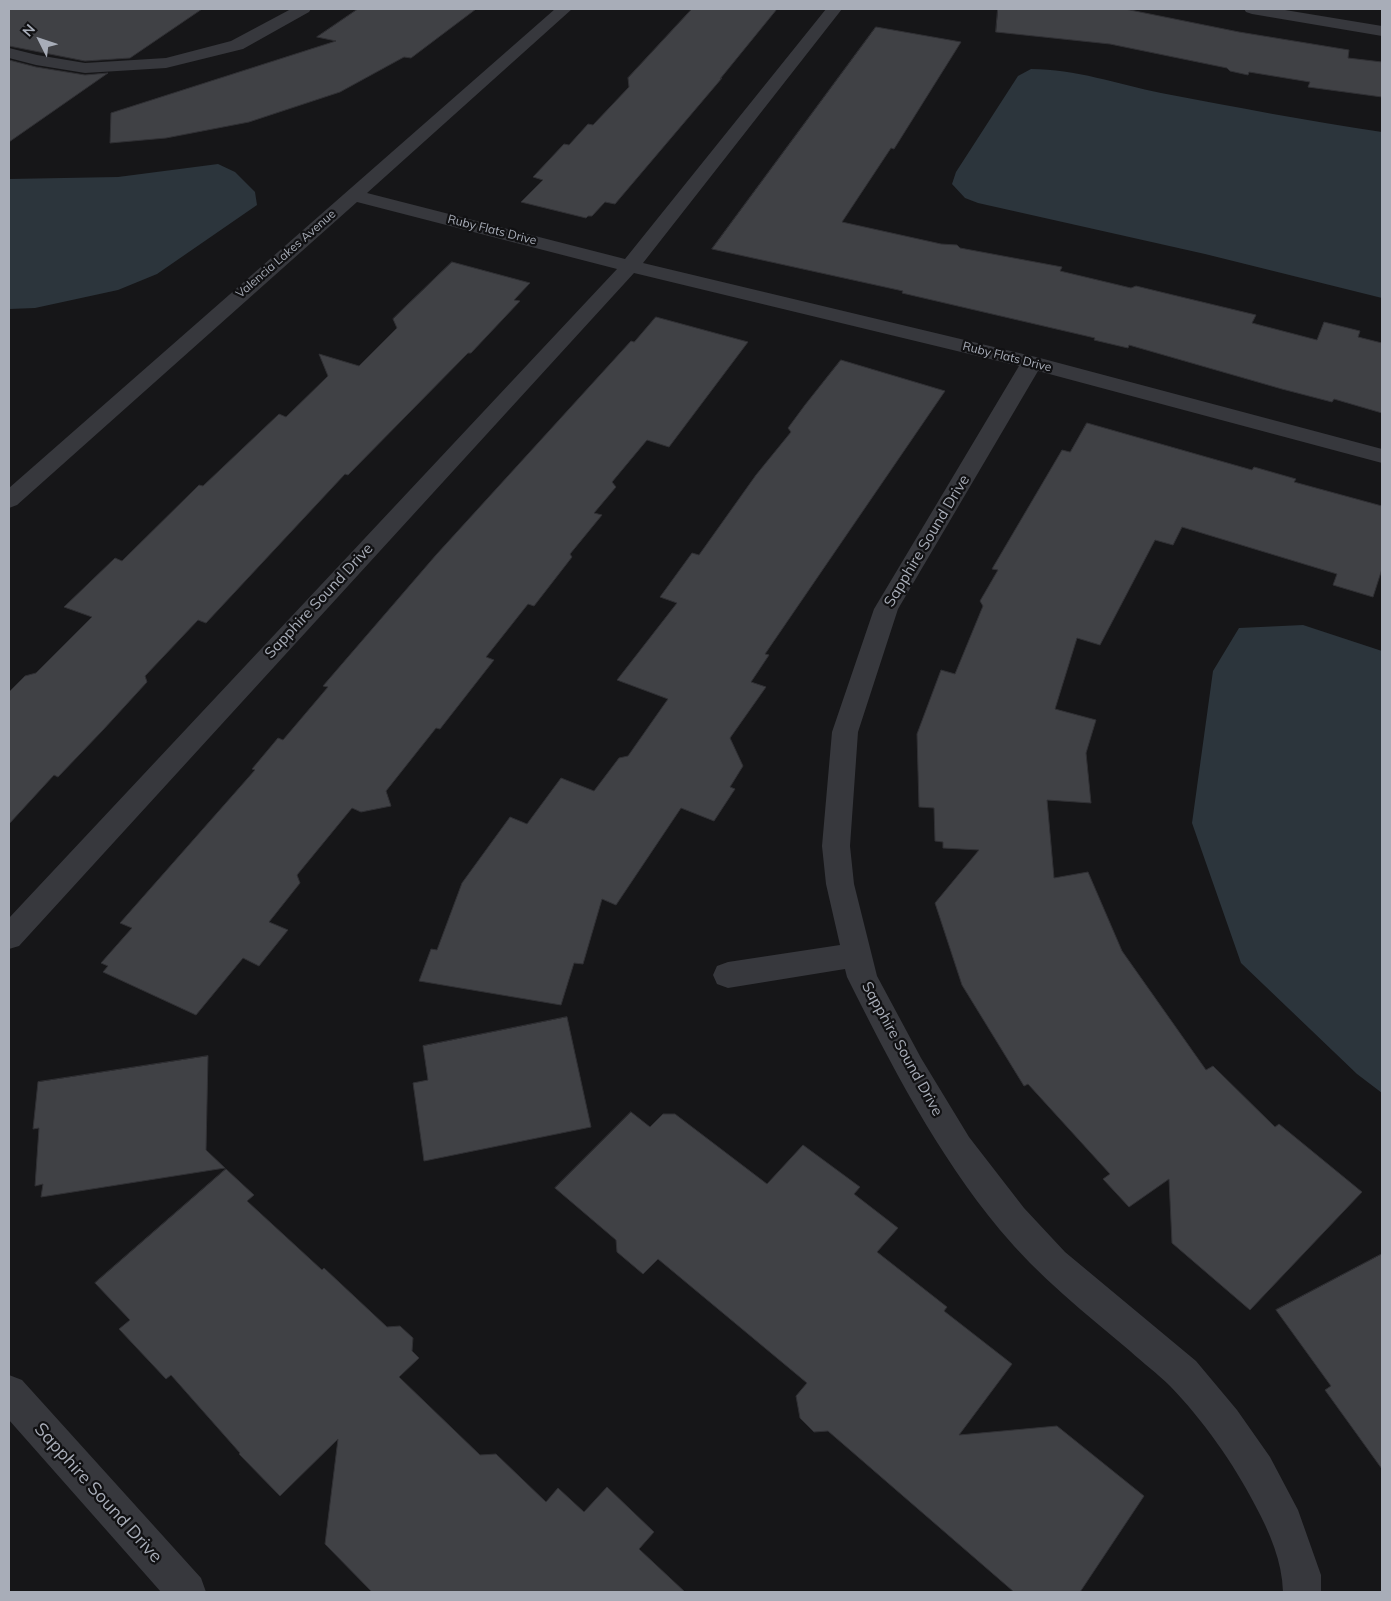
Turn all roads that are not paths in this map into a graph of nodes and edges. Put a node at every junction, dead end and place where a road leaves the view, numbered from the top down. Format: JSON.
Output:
{"nodes":[{"id":1,"x":303,"y":9,"type":"edge"},
{"id":2,"x":564,"y":9,"type":"edge"},
{"id":3,"x":834,"y":9,"type":"edge"},
{"id":4,"x":1252,"y":9,"type":"edge"},
{"id":5,"x":1382,"y":31,"type":"edge"},
{"id":6,"x":9,"y":53,"type":"edge"},
{"id":7,"x":353,"y":194,"type":"junction"},
{"id":8,"x":630,"y":266,"type":"junction"},
{"id":9,"x":1032,"y":363,"type":"junction"},
{"id":10,"x":1382,"y":456,"type":"edge"},
{"id":11,"x":9,"y":500,"type":"edge"},
{"id":12,"x":9,"y":937,"type":"edge"},
{"id":13,"x":857,"y":955,"type":"junction"},
{"id":14,"x":728,"y":975,"type":"dead end"},
{"id":15,"x":9,"y":1393,"type":"edge"},
{"id":16,"x":187,"y":1592,"type":"edge"},
{"id":17,"x":1302,"y":1592,"type":"edge"}],
"edges":[{"from":1,"to":6,"type":"street"},
{"from":2,"to":7,"type":"street","name":"Valencia Lakes Avenue"},
{"from":3,"to":8,"type":"street"},
{"from":4,"to":5,"type":"street"},
{"from":7,"to":8,"type":"street","name":"Ruby Flats Drive"},
{"from":7,"to":11,"type":"street","name":"Valencia Lakes Avenue"},
{"from":8,"to":9,"type":"street","name":"Ruby Flats Drive"},
{"from":8,"to":12,"type":"street","name":"Sapphire Sound Drive"},
{"from":9,"to":10,"type":"street","name":"Ruby Flats Drive"},
{"from":9,"to":13,"type":"street","name":"Sapphire Sound Drive"},
{"from":13,"to":14,"type":"street"},
{"from":13,"to":17,"type":"street","name":"Sapphire Sound Drive"},
{"from":15,"to":16,"type":"street","name":"Sapphire Sound Drive"}]}
